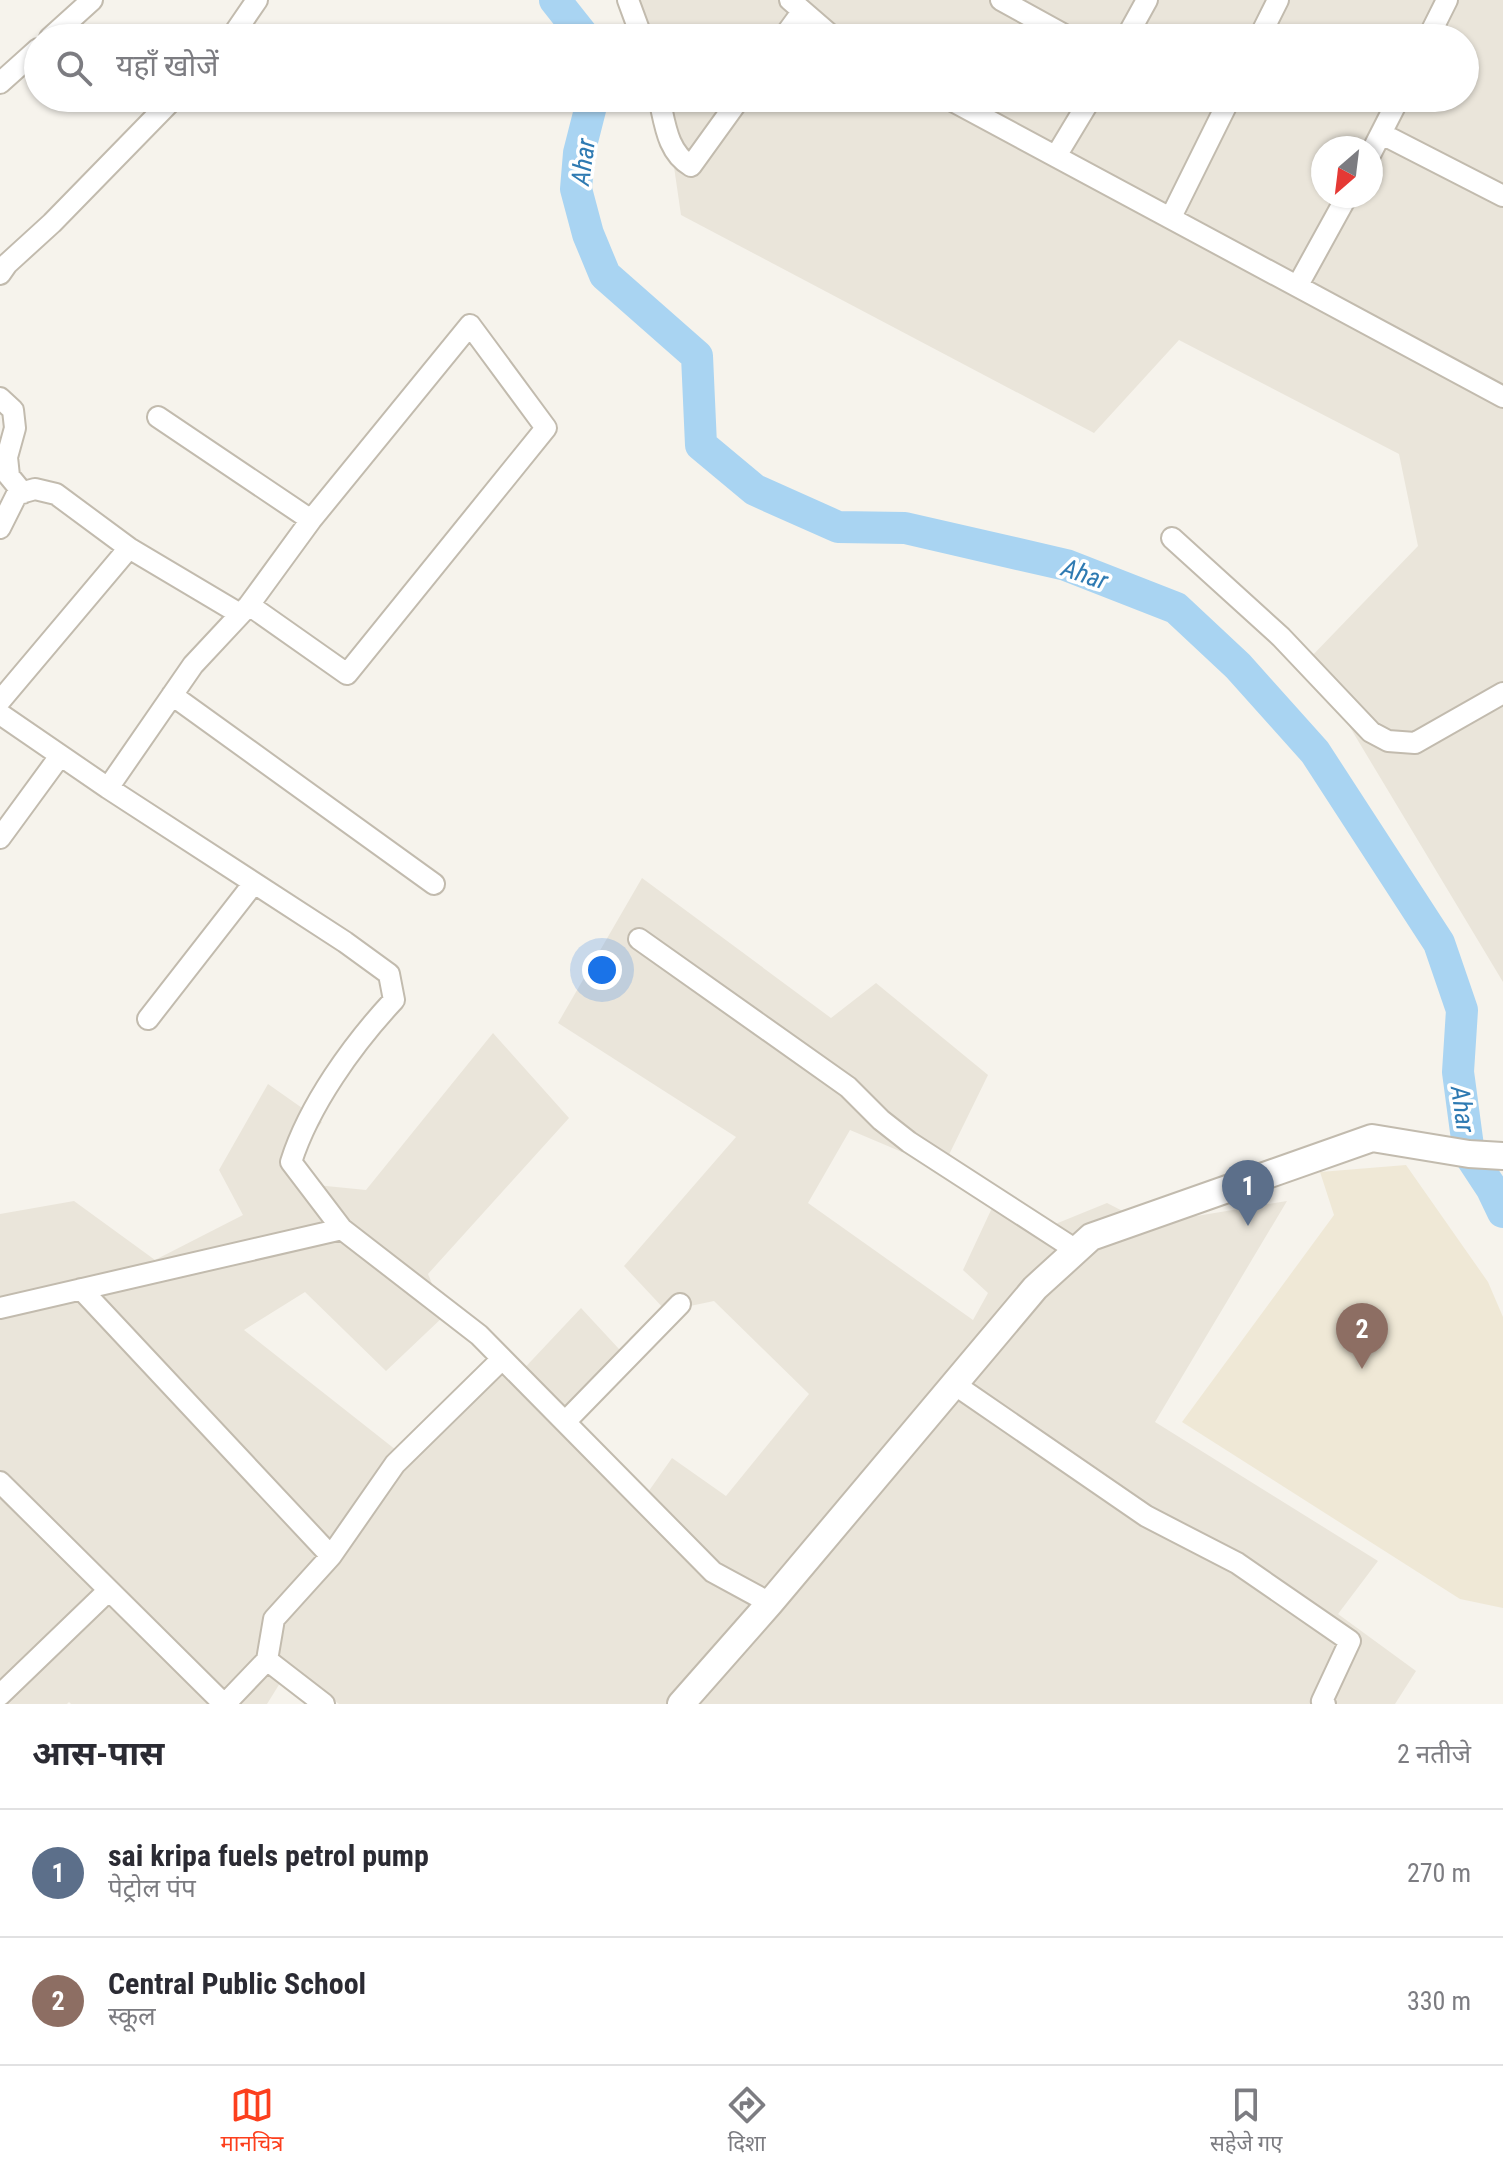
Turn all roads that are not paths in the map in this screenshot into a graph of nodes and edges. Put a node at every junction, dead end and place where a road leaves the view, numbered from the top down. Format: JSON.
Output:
{"nodes":[{"id":1,"x":92,"y":0,"type":"edge"},
{"id":2,"x":257,"y":0,"type":"edge"},
{"id":3,"x":628,"y":0,"type":"edge"},
{"id":4,"x":1147,"y":0,"type":"edge"},
{"id":5,"x":1278,"y":0,"type":"edge"},
{"id":6,"x":1447,"y":0,"type":"edge"},
{"id":7,"x":1006,"y":1,"type":"edge"},
{"id":8,"x":796,"y":6,"type":"edge"},
{"id":9,"x":65,"y":24,"type":"edge"},
{"id":10,"x":241,"y":24,"type":"edge"},
{"id":11,"x":637,"y":24,"type":"edge"},
{"id":12,"x":817,"y":24,"type":"edge"},
{"id":13,"x":1046,"y":24,"type":"edge"},
{"id":14,"x":1134,"y":24,"type":"edge"},
{"id":15,"x":1266,"y":24,"type":"edge"},
{"id":16,"x":1435,"y":24,"type":"edge"},
{"id":17,"x":24,"y":62,"type":"edge"},
{"id":18,"x":0,"y":83,"type":"edge"},
{"id":19,"x":160,"y":112,"type":"edge"},
{"id":20,"x":662,"y":112,"type":"edge"},
{"id":21,"x":730,"y":112,"type":"edge"},
{"id":22,"x":973,"y":112,"type":"edge"},
{"id":23,"x":1083,"y":112,"type":"edge"},
{"id":24,"x":1223,"y":112,"type":"edge"},
{"id":25,"x":1392,"y":112,"type":"edge"},
{"id":26,"x":1382,"y":134,"type":"joint"},
{"id":27,"x":1056,"y":156,"type":"junction"},
{"id":28,"x":1503,"y":196,"type":"edge"},
{"id":29,"x":1340,"y":208,"type":"edge"},
{"id":30,"x":1171,"y":217,"type":"junction"},
{"id":31,"x":2,"y":265,"type":"edge"},
{"id":32,"x":1298,"y":285,"type":"junction"},
{"id":33,"x":1503,"y":397,"type":"edge"},
{"id":34,"x":0,"y":398,"type":"edge"},
{"id":35,"x":158,"y":417,"type":"dead end"},
{"id":36,"x":23,"y":493,"type":"junction"},
{"id":37,"x":311,"y":520,"type":"junction"},
{"id":38,"x":0,"y":528,"type":"edge"},
{"id":39,"x":1172,"y":538,"type":"dead end"},
{"id":40,"x":129,"y":548,"type":"junction"},
{"id":41,"x":245,"y":610,"type":"junction"},
{"id":42,"x":1503,"y":693,"type":"edge"},
{"id":43,"x":172,"y":695,"type":"junction"},
{"id":44,"x":0,"y":701,"type":"edge"},
{"id":45,"x":0,"y":714,"type":"edge"},
{"id":46,"x":60,"y":756,"type":"junction"},
{"id":47,"x":108,"y":788,"type":"junction"},
{"id":48,"x":0,"y":838,"type":"edge"},
{"id":49,"x":254,"y":883,"type":"junction"},
{"id":50,"x":434,"y":884,"type":"dead end"},
{"id":51,"x":639,"y":939,"type":"dead end"},
{"id":52,"x":148,"y":1019,"type":"dead end"},
{"id":53,"x":1503,"y":1156,"type":"edge"},
{"id":54,"x":342,"y":1229,"type":"junction"},
{"id":55,"x":1076,"y":1250,"type":"junction"},
{"id":56,"x":81,"y":1289,"type":"junction"},
{"id":57,"x":680,"y":1304,"type":"dead end"},
{"id":58,"x":0,"y":1308,"type":"edge"},
{"id":59,"x":502,"y":1359,"type":"junction"},
{"id":60,"x":954,"y":1384,"type":"junction"},
{"id":61,"x":565,"y":1422,"type":"junction"},
{"id":62,"x":0,"y":1482,"type":"edge"},
{"id":63,"x":331,"y":1556,"type":"junction"},
{"id":64,"x":109,"y":1590,"type":"junction"},
{"id":65,"x":770,"y":1603,"type":"junction"},
{"id":66,"x":267,"y":1660,"type":"junction"},
{"id":67,"x":0,"y":1695,"type":"edge"},
{"id":68,"x":1322,"y":1703,"type":"edge"},
{"id":69,"x":225,"y":1704,"type":"edge"},
{"id":70,"x":324,"y":1704,"type":"edge"},
{"id":71,"x":681,"y":1704,"type":"edge"}],
"edges":[{"from":1,"to":9,"type":"street"},
{"from":2,"to":10,"type":"street"},
{"from":3,"to":11,"type":"street"},
{"from":4,"to":14,"type":"street"},
{"from":5,"to":15,"type":"street"},
{"from":6,"to":16,"type":"street"},
{"from":7,"to":13,"type":"street"},
{"from":8,"to":12,"type":"street"},
{"from":17,"to":18,"type":"street"},
{"from":19,"to":31,"type":"street"},
{"from":20,"to":21,"type":"street"},
{"from":22,"to":27,"type":"street"},
{"from":23,"to":27,"type":"street"},
{"from":24,"to":30,"type":"street"},
{"from":25,"to":26,"type":"street"},
{"from":26,"to":28,"type":"street"},
{"from":27,"to":30,"type":"street"},
{"from":29,"to":32,"type":"street"},
{"from":30,"to":32,"type":"street"},
{"from":32,"to":33,"type":"street"},
{"from":34,"to":36,"type":"street"},
{"from":35,"to":37,"type":"street"},
{"from":36,"to":38,"type":"street"},
{"from":36,"to":40,"type":"street"},
{"from":37,"to":41,"type":"street"},
{"from":37,"to":41,"type":"street"},
{"from":39,"to":42,"type":"street"},
{"from":40,"to":41,"type":"street"},
{"from":40,"to":44,"type":"street"},
{"from":41,"to":43,"type":"street"},
{"from":43,"to":47,"type":"street"},
{"from":43,"to":50,"type":"street"},
{"from":45,"to":46,"type":"street"},
{"from":46,"to":47,"type":"street"},
{"from":46,"to":48,"type":"street"},
{"from":47,"to":49,"type":"street"},
{"from":49,"to":52,"type":"street"},
{"from":49,"to":54,"type":"street"},
{"from":51,"to":55,"type":"street"},
{"from":53,"to":55,"type":"street"},
{"from":54,"to":56,"type":"street"},
{"from":54,"to":59,"type":"street"},
{"from":55,"to":60,"type":"street"},
{"from":56,"to":58,"type":"street"},
{"from":56,"to":63,"type":"street"},
{"from":57,"to":61,"type":"street"},
{"from":59,"to":61,"type":"street"},
{"from":59,"to":63,"type":"street"},
{"from":60,"to":65,"type":"street"},
{"from":60,"to":68,"type":"street"},
{"from":61,"to":65,"type":"street"},
{"from":62,"to":64,"type":"street"},
{"from":63,"to":66,"type":"street"},
{"from":64,"to":67,"type":"street"},
{"from":64,"to":69,"type":"street"},
{"from":65,"to":71,"type":"street"},
{"from":66,"to":69,"type":"street"},
{"from":66,"to":70,"type":"street"}]}
